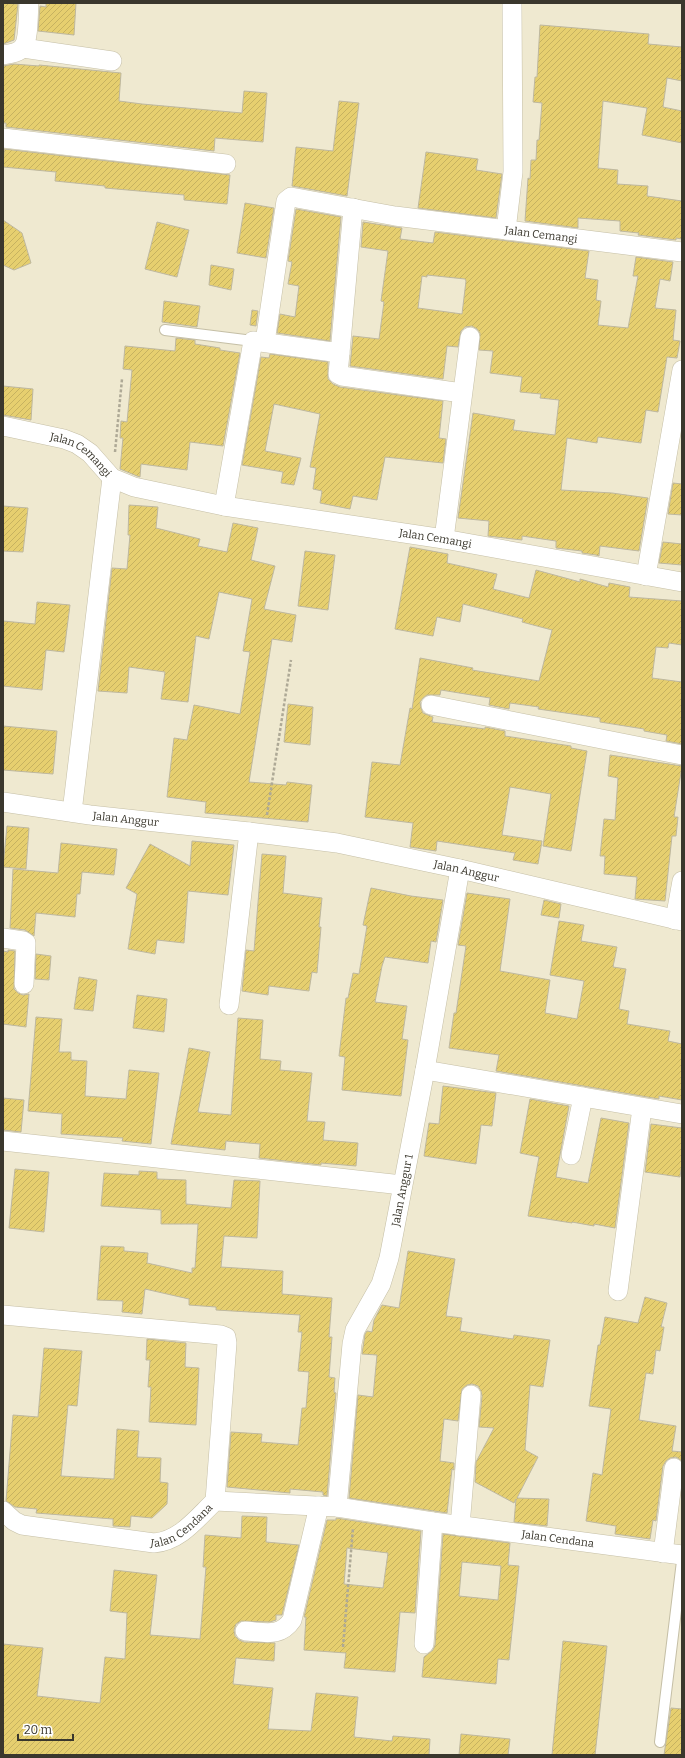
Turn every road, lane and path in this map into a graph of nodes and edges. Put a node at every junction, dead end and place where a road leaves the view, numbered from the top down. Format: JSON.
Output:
{"nodes":[{"id":1,"x":30,"y":3,"type":"edge"},
{"id":2,"x":512,"y":3,"type":"edge"},
{"id":3,"x":23,"y":48,"type":"junction"},
{"id":4,"x":3,"y":55,"type":"edge"},
{"id":5,"x":112,"y":61,"type":"dead end"},
{"id":6,"x":3,"y":138,"type":"edge"},
{"id":7,"x":226,"y":164,"type":"dead end"},
{"id":8,"x":353,"y":208,"type":"junction"},
{"id":9,"x":506,"y":230,"type":"junction"},
{"id":10,"x":682,"y":252,"type":"edge"},
{"id":11,"x":165,"y":330,"type":"dead end"},
{"id":12,"x":470,"y":337,"type":"dead end"},
{"id":13,"x":259,"y":342,"type":"junction"},
{"id":14,"x":340,"y":353,"type":"junction"},
{"id":15,"x":682,"y":370,"type":"edge"},
{"id":16,"x":122,"y":379,"type":"dead end"},
{"id":17,"x":462,"y":393,"type":"junction"},
{"id":18,"x":3,"y":426,"type":"edge"},
{"id":19,"x":112,"y":478,"type":"junction"},
{"id":20,"x":224,"y":506,"type":"junction"},
{"id":21,"x":444,"y":539,"type":"junction"},
{"id":22,"x":646,"y":576,"type":"junction"},
{"id":23,"x":682,"y":582,"type":"edge"},
{"id":24,"x":291,"y":660,"type":"dead end"},
{"id":25,"x":431,"y":705,"type":"dead end"},
{"id":26,"x":682,"y":755,"type":"edge"},
{"id":27,"x":3,"y":802,"type":"edge"},
{"id":28,"x":72,"y":812,"type":"junction"},
{"id":29,"x":257,"y":833,"type":"junction"},
{"id":30,"x":460,"y":869,"type":"junction"},
{"id":31,"x":682,"y":881,"type":"edge"},
{"id":32,"x":678,"y":920,"type":"edge"},
{"id":33,"x":3,"y":938,"type":"edge"},
{"id":34,"x":24,"y":984,"type":"dead end"},
{"id":35,"x":229,"y":1005,"type":"dead end"},
{"id":36,"x":425,"y":1070,"type":"junction"},
{"id":37,"x":583,"y":1097,"type":"junction"},
{"id":38,"x":642,"y":1108,"type":"junction"},
{"id":39,"x":682,"y":1114,"type":"edge"},
{"id":40,"x":3,"y":1141,"type":"edge"},
{"id":41,"x":571,"y":1155,"type":"dead end"},
{"id":42,"x":402,"y":1185,"type":"junction"},
{"id":43,"x":618,"y":1292,"type":"dead end"},
{"id":44,"x":3,"y":1315,"type":"edge"},
{"id":45,"x":471,"y":1395,"type":"dead end"},
{"id":46,"x":674,"y":1468,"type":"dead end"},
{"id":47,"x":214,"y":1501,"type":"junction"},
{"id":48,"x":337,"y":1508,"type":"junction"},
{"id":49,"x":3,"y":1511,"type":"edge"},
{"id":50,"x":434,"y":1522,"type":"junction"},
{"id":51,"x":460,"y":1526,"type":"junction"},
{"id":52,"x":663,"y":1553,"type":"junction"},
{"id":53,"x":682,"y":1555,"type":"edge"},
{"id":54,"x":682,"y":1561,"type":"edge"},
{"id":55,"x":245,"y":1631,"type":"dead end"},
{"id":56,"x":424,"y":1644,"type":"dead end"},
{"id":57,"x":343,"y":1647,"type":"dead end"},
{"id":58,"x":660,"y":1742,"type":"dead end"}],
"edges":[{"from":1,"to":3,"type":"street"},
{"from":2,"to":9,"type":"street"},
{"from":3,"to":4,"type":"street"},
{"from":3,"to":5,"type":"street"},
{"from":6,"to":7,"type":"street"},
{"from":8,"to":9,"type":"street","name":"Jalan Cemangi"},
{"from":8,"to":13,"type":"street","name":"Jalan Cemangi"},
{"from":8,"to":14,"type":"street"},
{"from":9,"to":10,"type":"street","name":"Jalan Cemangi"},
{"from":11,"to":13,"type":"lane"},
{"from":12,"to":17,"type":"street"},
{"from":13,"to":14,"type":"street"},
{"from":13,"to":20,"type":"street"},
{"from":14,"to":17,"type":"street"},
{"from":15,"to":22,"type":"street"},
{"from":16,"to":19,"type":"path"},
{"from":17,"to":21,"type":"street"},
{"from":18,"to":19,"type":"street","name":"Jalan Cemangi"},
{"from":19,"to":20,"type":"street","name":"Jalan Cemangi"},
{"from":19,"to":28,"type":"street"},
{"from":20,"to":21,"type":"street","name":"Jalan Cemangi"},
{"from":21,"to":22,"type":"street","name":"Jalan Cemangi"},
{"from":22,"to":23,"type":"street","name":"Jalan Cemangi"},
{"from":24,"to":29,"type":"path"},
{"from":25,"to":26,"type":"street"},
{"from":27,"to":28,"type":"street","name":"Jalan Anggur"},
{"from":28,"to":29,"type":"street","name":"Jalan Anggur"},
{"from":29,"to":30,"type":"street","name":"Jalan Anggur"},
{"from":29,"to":35,"type":"street"},
{"from":30,"to":32,"type":"street","name":"Jalan Anggur"},
{"from":30,"to":36,"type":"street","name":"Jalan Anggur 1"},
{"from":31,"to":32,"type":"street"},
{"from":33,"to":34,"type":"street"},
{"from":36,"to":37,"type":"street"},
{"from":36,"to":42,"type":"street","name":"Jalan Anggur 1"},
{"from":37,"to":38,"type":"street"},
{"from":37,"to":41,"type":"street"},
{"from":38,"to":39,"type":"street"},
{"from":38,"to":43,"type":"street"},
{"from":40,"to":42,"type":"street"},
{"from":42,"to":48,"type":"street","name":"Jalan Anggur 1"},
{"from":44,"to":47,"type":"street"},
{"from":45,"to":51,"type":"street"},
{"from":46,"to":52,"type":"street"},
{"from":47,"to":48,"type":"street","name":"Jalan Cendana"},
{"from":47,"to":49,"type":"street","name":"Jalan Cendana"},
{"from":48,"to":50,"type":"street","name":"Jalan Cendana"},
{"from":48,"to":55,"type":"street","name":"Jalan Anggur 1"},
{"from":48,"to":57,"type":"path"},
{"from":50,"to":51,"type":"street","name":"Jalan Cendana"},
{"from":50,"to":56,"type":"street"},
{"from":51,"to":52,"type":"street","name":"Jalan Cendana"},
{"from":52,"to":53,"type":"street","name":"Jalan Cendana"},
{"from":54,"to":58,"type":"lane"}]}
